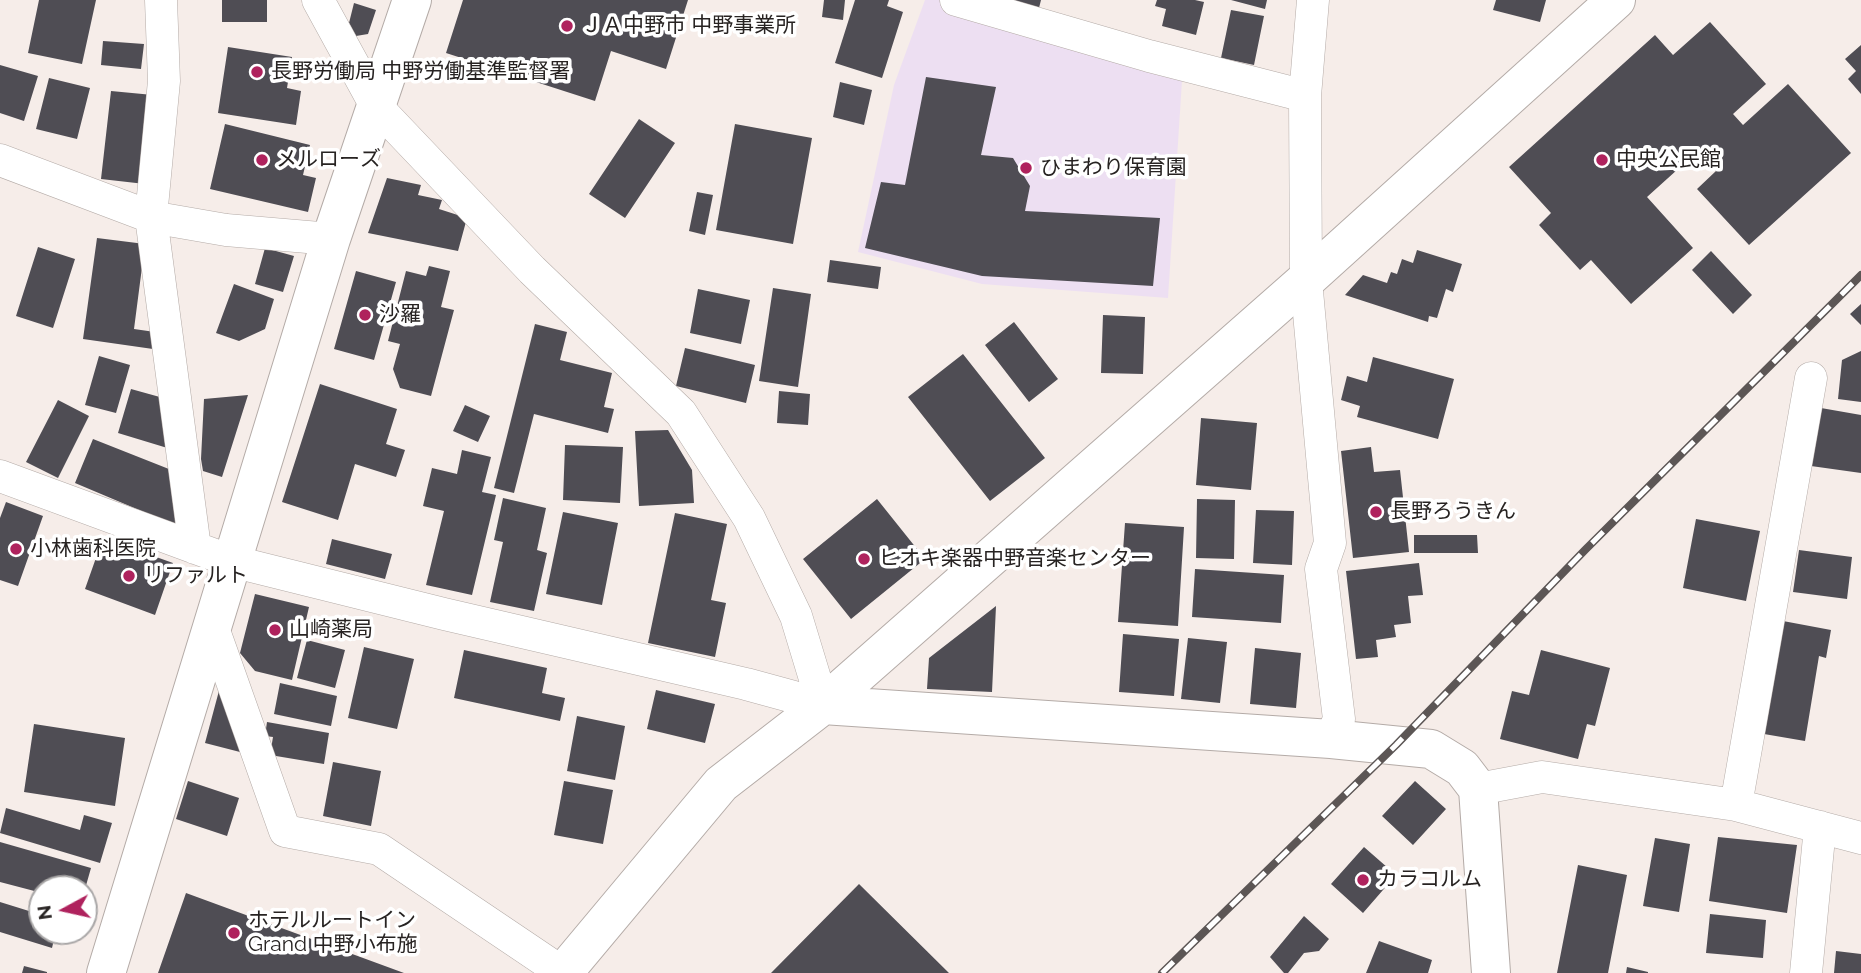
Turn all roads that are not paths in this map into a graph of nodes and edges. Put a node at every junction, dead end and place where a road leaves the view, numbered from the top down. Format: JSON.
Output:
{"nodes":[{"id":1,"x":161,"y":0,"type":"edge"},
{"id":2,"x":318,"y":0,"type":"edge"},
{"id":3,"x":412,"y":0,"type":"edge"},
{"id":4,"x":956,"y":0,"type":"edge"},
{"id":5,"x":1313,"y":0,"type":"edge"},
{"id":6,"x":1616,"y":0,"type":"edge"},
{"id":7,"x":1305,"y":96,"type":"junction"},
{"id":8,"x":376,"y":106,"type":"junction"},
{"id":9,"x":0,"y":160,"type":"edge"},
{"id":10,"x":151,"y":217,"type":"junction"},
{"id":11,"x":331,"y":239,"type":"junction"},
{"id":12,"x":1306,"y":280,"type":"junction"},
{"id":13,"x":1811,"y":378,"type":"dead end"},
{"id":14,"x":0,"y":476,"type":"edge"},
{"id":15,"x":195,"y":548,"type":"junction"},
{"id":16,"x":231,"y":561,"type":"junction"},
{"id":17,"x":212,"y":625,"type":"junction"},
{"id":18,"x":823,"y":705,"type":"junction"},
{"id":19,"x":1331,"y":739,"type":"junction"},
{"id":20,"x":1478,"y":789,"type":"junction"},
{"id":21,"x":1736,"y":805,"type":"junction"},
{"id":22,"x":1820,"y":827,"type":"junction"},
{"id":23,"x":1861,"y":838,"type":"edge"},
{"id":24,"x":106,"y":973,"type":"edge"},
{"id":25,"x":563,"y":973,"type":"edge"},
{"id":26,"x":1491,"y":973,"type":"edge"},
{"id":27,"x":1806,"y":973,"type":"edge"}],
"edges":[{"from":1,"to":10,"type":"street"},
{"from":2,"to":8,"type":"street"},
{"from":3,"to":8,"type":"street"},
{"from":4,"to":7,"type":"street"},
{"from":5,"to":7,"type":"street"},
{"from":6,"to":12,"type":"street"},
{"from":7,"to":12,"type":"street"},
{"from":8,"to":11,"type":"street"},
{"from":8,"to":18,"type":"street"},
{"from":9,"to":10,"type":"street"},
{"from":10,"to":11,"type":"street"},
{"from":10,"to":15,"type":"street"},
{"from":11,"to":16,"type":"street"},
{"from":12,"to":18,"type":"street"},
{"from":12,"to":19,"type":"street"},
{"from":13,"to":21,"type":"street"},
{"from":14,"to":15,"type":"street"},
{"from":15,"to":16,"type":"street"},
{"from":16,"to":17,"type":"street"},
{"from":16,"to":18,"type":"street"},
{"from":17,"to":24,"type":"street"},
{"from":17,"to":25,"type":"street"},
{"from":18,"to":19,"type":"street"},
{"from":18,"to":25,"type":"street"},
{"from":19,"to":20,"type":"street"},
{"from":20,"to":21,"type":"street"},
{"from":20,"to":26,"type":"street"},
{"from":21,"to":22,"type":"street"},
{"from":22,"to":23,"type":"street"},
{"from":22,"to":27,"type":"street"}]}
